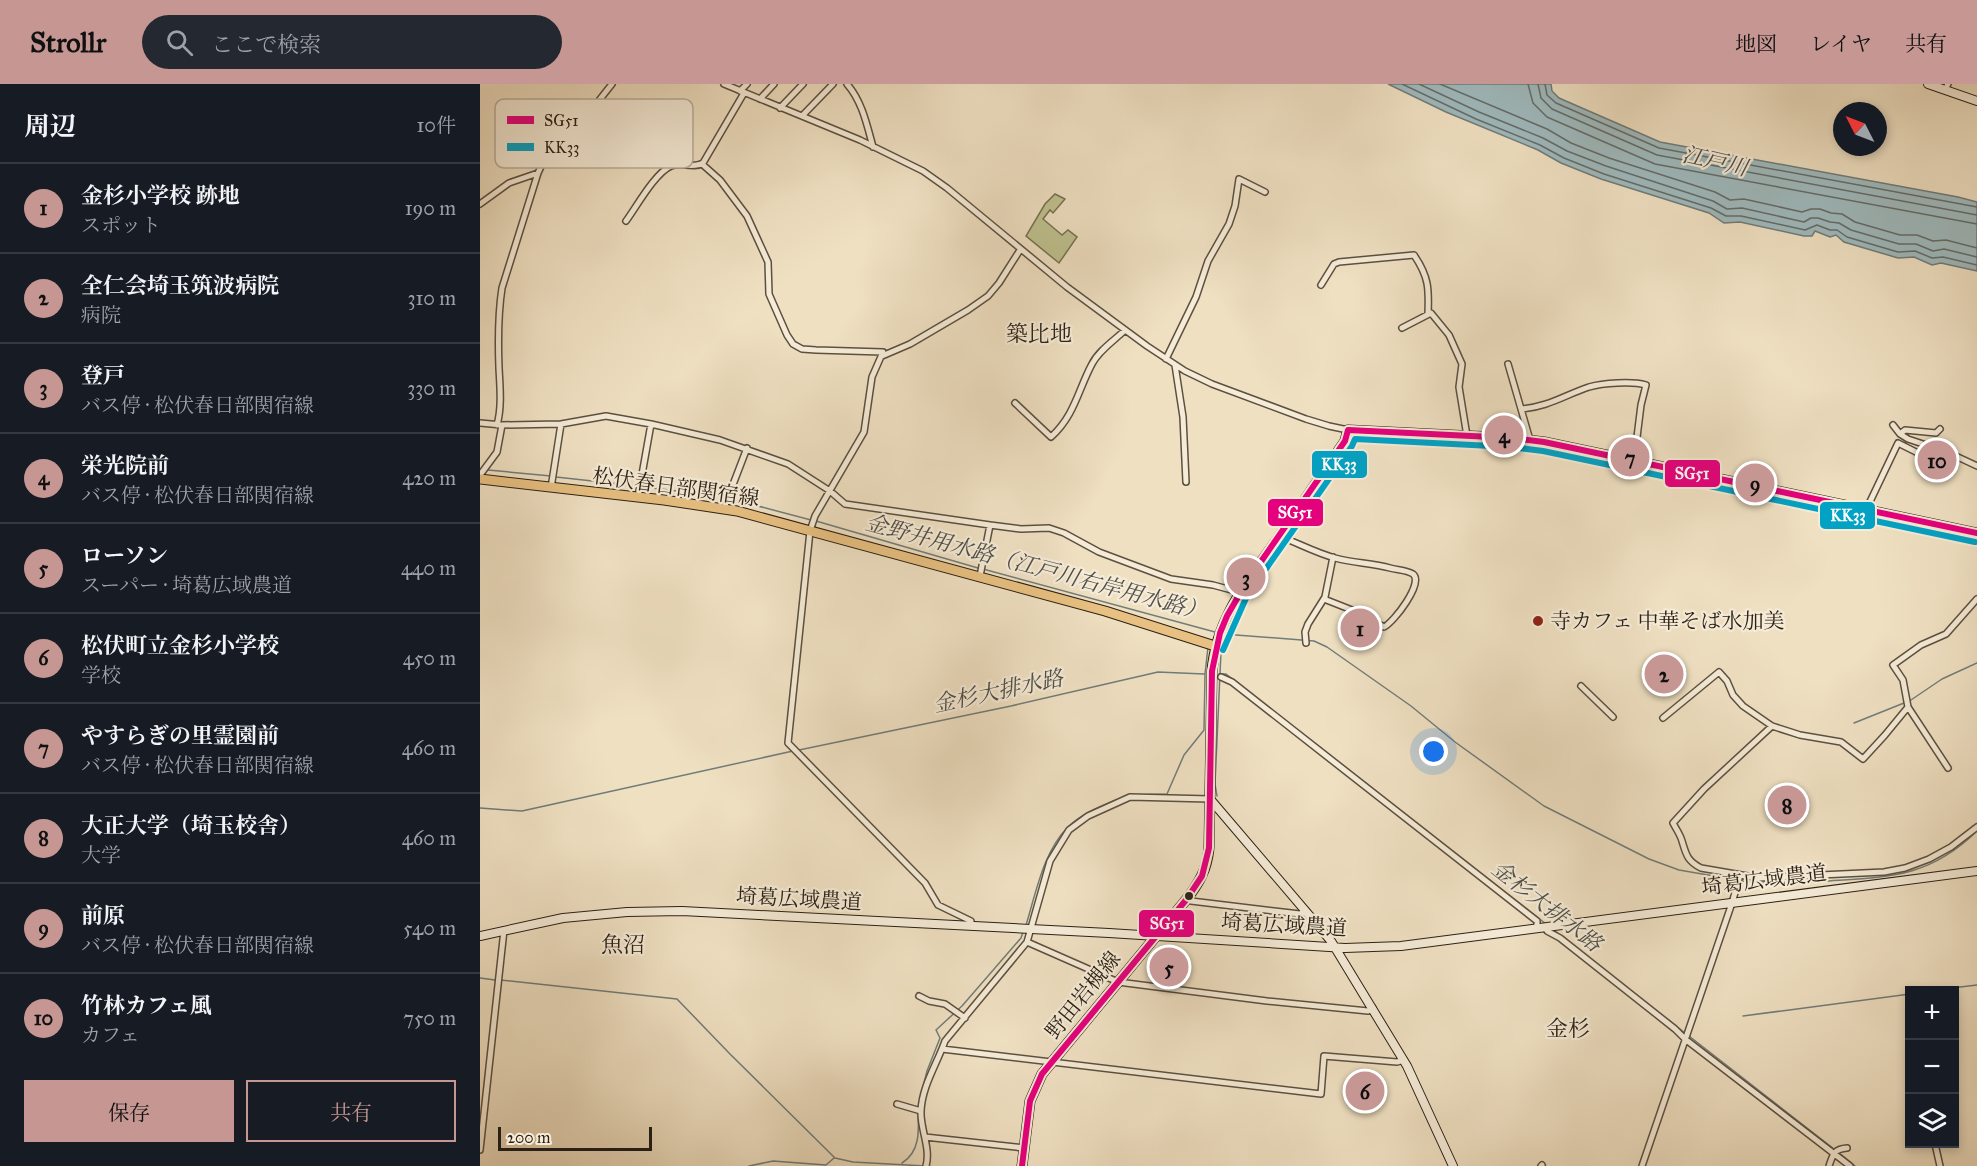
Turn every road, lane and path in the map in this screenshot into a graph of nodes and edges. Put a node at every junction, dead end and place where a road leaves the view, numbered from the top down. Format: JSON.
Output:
{"nodes":[{"id":1,"x":612,"y":84,"type":"edge"},
{"id":2,"x":724,"y":84,"type":"edge"},
{"id":3,"x":747,"y":84,"type":"edge"},
{"id":4,"x":774,"y":84,"type":"edge"},
{"id":5,"x":804,"y":84,"type":"edge"},
{"id":6,"x":833,"y":84,"type":"edge"},
{"id":7,"x":848,"y":84,"type":"edge"},
{"id":8,"x":1928,"y":84,"type":"edge"},
{"id":9,"x":1947,"y":87,"type":"edge"},
{"id":10,"x":742,"y":92,"type":"junction"},
{"id":11,"x":601,"y":99,"type":"edge"},
{"id":12,"x":760,"y":99,"type":"junction"},
{"id":13,"x":1977,"y":101,"type":"edge"},
{"id":14,"x":780,"y":108,"type":"junction"},
{"id":15,"x":802,"y":117,"type":"junction"},
{"id":16,"x":873,"y":147,"type":"junction"},
{"id":17,"x":702,"y":164,"type":"junction"},
{"id":18,"x":693,"y":165,"type":"edge"},
{"id":19,"x":540,"y":168,"type":"edge"},
{"id":20,"x":668,"y":168,"type":"edge"},
{"id":21,"x":538,"y":173,"type":"junction"},
{"id":22,"x":1265,"y":192,"type":"dead end"},
{"id":23,"x":480,"y":204,"type":"edge"},
{"id":24,"x":626,"y":221,"type":"dead end"},
{"id":25,"x":1020,"y":250,"type":"junction"},
{"id":26,"x":1322,"y":285,"type":"dead end"},
{"id":27,"x":1428,"y":314,"type":"junction"},
{"id":28,"x":1402,"y":328,"type":"dead end"},
{"id":29,"x":1125,"y":330,"type":"junction"},
{"id":30,"x":880,"y":356,"type":"junction"},
{"id":31,"x":1166,"y":359,"type":"junction"},
{"id":32,"x":1508,"y":364,"type":"dead end"},
{"id":33,"x":1175,"y":365,"type":"junction"},
{"id":34,"x":1015,"y":403,"type":"dead end"},
{"id":35,"x":1521,"y":409,"type":"junction"},
{"id":36,"x":480,"y":423,"type":"edge"},
{"id":37,"x":561,"y":424,"type":"junction"},
{"id":38,"x":651,"y":424,"type":"junction"},
{"id":39,"x":500,"y":425,"type":"junction"},
{"id":40,"x":1893,"y":425,"type":"dead end"},
{"id":41,"x":1940,"y":429,"type":"dead end"},
{"id":42,"x":1348,"y":430,"type":"junction"},
{"id":43,"x":1900,"y":434,"type":"junction"},
{"id":44,"x":1467,"y":436,"type":"junction"},
{"id":45,"x":1530,"y":440,"type":"junction"},
{"id":46,"x":1929,"y":446,"type":"junction"},
{"id":47,"x":747,"y":448,"type":"junction"},
{"id":48,"x":1634,"y":461,"type":"junction"},
{"id":49,"x":1977,"y":466,"type":"edge"},
{"id":50,"x":480,"y":477,"type":"edge"},
{"id":51,"x":1186,"y":482,"type":"dead end"},
{"id":52,"x":551,"y":488,"type":"junction"},
{"id":53,"x":830,"y":491,"type":"junction"},
{"id":54,"x":638,"y":497,"type":"junction"},
{"id":55,"x":724,"y":508,"type":"junction"},
{"id":56,"x":1866,"y":510,"type":"junction"},
{"id":57,"x":990,"y":525,"type":"junction"},
{"id":58,"x":810,"y":531,"type":"junction"},
{"id":59,"x":1977,"y":533,"type":"edge"},
{"id":60,"x":1279,"y":536,"type":"junction"},
{"id":61,"x":1333,"y":558,"type":"junction"},
{"id":62,"x":980,"y":576,"type":"junction"},
{"id":63,"x":1239,"y":592,"type":"junction"},
{"id":64,"x":1977,"y":599,"type":"edge"},
{"id":65,"x":1324,"y":600,"type":"junction"},
{"id":66,"x":1218,"y":637,"type":"junction"},
{"id":67,"x":1306,"y":640,"type":"dead end"},
{"id":68,"x":1221,"y":677,"type":"dead end"},
{"id":69,"x":1581,"y":686,"type":"dead end"},
{"id":70,"x":1907,"y":704,"type":"junction"},
{"id":71,"x":1613,"y":717,"type":"dead end"},
{"id":72,"x":1663,"y":718,"type":"dead end"},
{"id":73,"x":1772,"y":726,"type":"junction"},
{"id":74,"x":1948,"y":768,"type":"dead end"},
{"id":75,"x":1210,"y":799,"type":"junction"},
{"id":76,"x":1977,"y":826,"type":"edge"},
{"id":77,"x":1977,"y":871,"type":"edge"},
{"id":78,"x":1740,"y":875,"type":"junction"},
{"id":79,"x":1187,"y":898,"type":"junction"},
{"id":80,"x":1732,"y":903,"type":"junction"},
{"id":81,"x":1306,"y":911,"type":"junction"},
{"id":82,"x":971,"y":926,"type":"junction"},
{"id":83,"x":1541,"y":927,"type":"junction"},
{"id":84,"x":504,"y":930,"type":"junction"},
{"id":85,"x":1031,"y":930,"type":"junction"},
{"id":86,"x":480,"y":936,"type":"edge"},
{"id":87,"x":1155,"y":936,"type":"junction"},
{"id":88,"x":1027,"y":942,"type":"junction"},
{"id":89,"x":1334,"y":946,"type":"junction"},
{"id":90,"x":1118,"y":982,"type":"junction"},
{"id":91,"x":919,"y":996,"type":"dead end"},
{"id":92,"x":1373,"y":1008,"type":"junction"},
{"id":93,"x":965,"y":1018,"type":"junction"},
{"id":94,"x":1686,"y":1039,"type":"junction"},
{"id":95,"x":942,"y":1049,"type":"junction"},
{"id":96,"x":1404,"y":1060,"type":"junction"},
{"id":97,"x":1051,"y":1062,"type":"junction"},
{"id":98,"x":897,"y":1104,"type":"dead end"},
{"id":99,"x":921,"y":1111,"type":"junction"},
{"id":100,"x":925,"y":1137,"type":"junction"},
{"id":101,"x":1024,"y":1148,"type":"junction"},
{"id":102,"x":1847,"y":1148,"type":"dead end"},
{"id":103,"x":1936,"y":1148,"type":"edge"},
{"id":104,"x":480,"y":1150,"type":"edge"},
{"id":105,"x":1833,"y":1153,"type":"junction"},
{"id":106,"x":1644,"y":1165,"type":"edge"},
{"id":107,"x":926,"y":1166,"type":"edge"},
{"id":108,"x":1022,"y":1166,"type":"edge"},
{"id":109,"x":1453,"y":1166,"type":"edge"},
{"id":110,"x":1829,"y":1166,"type":"edge"},
{"id":111,"x":1850,"y":1166,"type":"edge"},
{"id":112,"x":1940,"y":1166,"type":"edge"}],
"edges":[{"from":1,"to":11,"type":"street"},
{"from":2,"to":10,"type":"street"},
{"from":3,"to":10,"type":"street"},
{"from":4,"to":12,"type":"street"},
{"from":5,"to":14,"type":"street"},
{"from":6,"to":15,"type":"street"},
{"from":7,"to":16,"type":"street"},
{"from":8,"to":9,"type":"street"},
{"from":9,"to":13,"type":"street"},
{"from":10,"to":12,"type":"street"},
{"from":10,"to":17,"type":"street"},
{"from":12,"to":14,"type":"street"},
{"from":14,"to":15,"type":"street"},
{"from":15,"to":16,"type":"street"},
{"from":16,"to":25,"type":"street"},
{"from":17,"to":18,"type":"street"},
{"from":17,"to":30,"type":"street"},
{"from":19,"to":21,"type":"street"},
{"from":20,"to":24,"type":"street"},
{"from":21,"to":23,"type":"street"},
{"from":21,"to":39,"type":"street"},
{"from":22,"to":31,"type":"street"},
{"from":25,"to":29,"type":"street"},
{"from":25,"to":30,"type":"street"},
{"from":26,"to":27,"type":"street"},
{"from":27,"to":28,"type":"street"},
{"from":27,"to":44,"type":"street"},
{"from":29,"to":31,"type":"street"},
{"from":29,"to":34,"type":"street"},
{"from":30,"to":53,"type":"street"},
{"from":31,"to":33,"type":"street"},
{"from":32,"to":35,"type":"street"},
{"from":33,"to":42,"type":"street"},
{"from":33,"to":51,"type":"street"},
{"from":35,"to":45,"type":"street"},
{"from":35,"to":48,"type":"street"},
{"from":36,"to":39,"type":"street"},
{"from":37,"to":38,"type":"street"},
{"from":37,"to":39,"type":"street"},
{"from":37,"to":52,"type":"street"},
{"from":38,"to":47,"type":"street"},
{"from":38,"to":54,"type":"street"},
{"from":39,"to":50,"type":"street"},
{"from":40,"to":43,"type":"street"},
{"from":41,"to":43,"type":"street"},
{"from":42,"to":44,"type":"main road"},
{"from":42,"to":60,"type":"main road"},
{"from":43,"to":46,"type":"street"},
{"from":44,"to":45,"type":"main road"},
{"from":45,"to":48,"type":"main road"},
{"from":46,"to":49,"type":"street"},
{"from":46,"to":56,"type":"street"},
{"from":47,"to":53,"type":"street"},
{"from":47,"to":55,"type":"street"},
{"from":48,"to":56,"type":"main road"},
{"from":50,"to":52,"type":"main road","name":"松伏春日部関宿線"},
{"from":52,"to":54,"type":"main road","name":"松伏春日部関宿線"},
{"from":53,"to":57,"type":"street"},
{"from":53,"to":58,"type":"street"},
{"from":54,"to":55,"type":"main road","name":"松伏春日部関宿線"},
{"from":55,"to":58,"type":"main road","name":"松伏春日部関宿線"},
{"from":56,"to":59,"type":"main road"},
{"from":57,"to":62,"type":"street"},
{"from":57,"to":63,"type":"street"},
{"from":58,"to":62,"type":"main road","name":"松伏春日部関宿線"},
{"from":58,"to":82,"type":"street"},
{"from":60,"to":61,"type":"street"},
{"from":60,"to":63,"type":"main road"},
{"from":61,"to":65,"type":"street"},
{"from":61,"to":65,"type":"street"},
{"from":62,"to":66,"type":"main road","name":"松伏春日部関宿線"},
{"from":63,"to":66,"type":"main road"},
{"from":64,"to":70,"type":"street"},
{"from":65,"to":67,"type":"street"},
{"from":66,"to":75,"type":"main road","name":"野田岩槻線"},
{"from":68,"to":83,"type":"street"},
{"from":69,"to":71,"type":"street"},
{"from":70,"to":73,"type":"street"},
{"from":70,"to":74,"type":"street"},
{"from":72,"to":73,"type":"street"},
{"from":73,"to":78,"type":"street"},
{"from":75,"to":79,"type":"main road","name":"野田岩槻線"},
{"from":75,"to":81,"type":"street"},
{"from":75,"to":85,"type":"street"},
{"from":76,"to":78,"type":"street"},
{"from":77,"to":80,"type":"street","name":"埼葛広域農道"},
{"from":78,"to":80,"type":"street"},
{"from":79,"to":81,"type":"street"},
{"from":79,"to":87,"type":"main road","name":"野田岩槻線"},
{"from":80,"to":83,"type":"street","name":"埼葛広域農道"},
{"from":80,"to":94,"type":"street"},
{"from":81,"to":89,"type":"street"},
{"from":82,"to":84,"type":"street","name":"埼葛広域農道"},
{"from":82,"to":85,"type":"street","name":"埼葛広域農道"},
{"from":83,"to":89,"type":"street","name":"埼葛広域農道"},
{"from":83,"to":94,"type":"street"},
{"from":84,"to":86,"type":"street","name":"埼葛広域農道"},
{"from":84,"to":104,"type":"street"},
{"from":85,"to":87,"type":"street","name":"埼葛広域農道"},
{"from":85,"to":88,"type":"street"},
{"from":87,"to":89,"type":"street","name":"埼葛広域農道"},
{"from":87,"to":90,"type":"main road","name":"野田岩槻線"},
{"from":88,"to":90,"type":"street"},
{"from":88,"to":93,"type":"street"},
{"from":89,"to":92,"type":"street"},
{"from":90,"to":92,"type":"street"},
{"from":90,"to":97,"type":"main road","name":"野田岩槻線"},
{"from":91,"to":93,"type":"street"},
{"from":92,"to":96,"type":"street"},
{"from":93,"to":95,"type":"street"},
{"from":94,"to":105,"type":"street"},
{"from":94,"to":106,"type":"street"},
{"from":95,"to":97,"type":"street"},
{"from":95,"to":99,"type":"street"},
{"from":96,"to":97,"type":"street"},
{"from":96,"to":109,"type":"street"},
{"from":97,"to":101,"type":"main road","name":"野田岩槻線"},
{"from":98,"to":99,"type":"street"},
{"from":99,"to":100,"type":"street"},
{"from":100,"to":101,"type":"street"},
{"from":100,"to":107,"type":"street"},
{"from":101,"to":108,"type":"main road","name":"野田岩槻線"},
{"from":102,"to":105,"type":"street"},
{"from":103,"to":112,"type":"street"},
{"from":105,"to":110,"type":"street"},
{"from":105,"to":111,"type":"street"}]}
